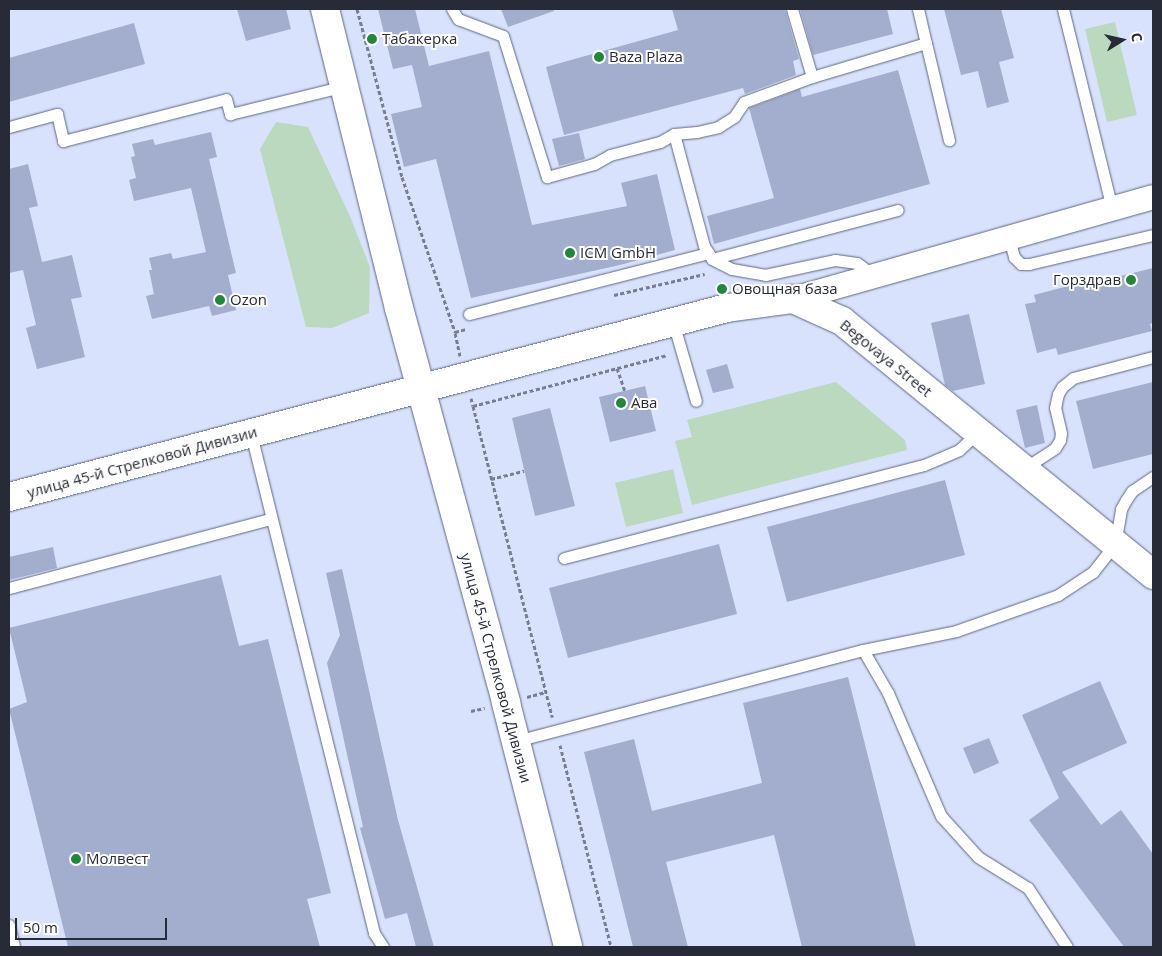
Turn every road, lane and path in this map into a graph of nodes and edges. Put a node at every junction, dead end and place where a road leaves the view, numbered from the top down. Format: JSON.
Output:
{"nodes":[{"id":1,"x":325,"y":9,"type":"edge"},
{"id":2,"x":357,"y":9,"type":"edge"},
{"id":3,"x":452,"y":9,"type":"edge"},
{"id":4,"x":792,"y":9,"type":"edge"},
{"id":5,"x":918,"y":9,"type":"edge"},
{"id":6,"x":1063,"y":9,"type":"edge"},
{"id":7,"x":926,"y":43,"type":"junction"},
{"id":8,"x":812,"y":76,"type":"junction"},
{"id":9,"x":346,"y":86,"type":"junction"},
{"id":10,"x":9,"y":127,"type":"edge"},
{"id":11,"x":674,"y":134,"type":"junction"},
{"id":12,"x":950,"y":140,"type":"dead end"},
{"id":13,"x":1153,"y":197,"type":"edge"},
{"id":14,"x":1112,"y":209,"type":"junction"},
{"id":15,"x":898,"y":210,"type":"dead end"},
{"id":16,"x":1153,"y":235,"type":"edge"},
{"id":17,"x":1009,"y":238,"type":"junction"},
{"id":18,"x":710,"y":256,"type":"junction"},
{"id":19,"x":874,"y":276,"type":"junction"},
{"id":20,"x":793,"y":299,"type":"junction"},
{"id":21,"x":468,"y":314,"type":"dead end"},
{"id":22,"x":672,"y":322,"type":"junction"},
{"id":23,"x":454,"y":332,"type":"dead end"},
{"id":24,"x":1153,"y":357,"type":"edge"},
{"id":25,"x":617,"y":368,"type":"dead end"},
{"id":26,"x":421,"y":389,"type":"junction"},
{"id":27,"x":625,"y":391,"type":"dead end"},
{"id":28,"x":696,"y":400,"type":"dead end"},
{"id":29,"x":473,"y":406,"type":"dead end"},
{"id":30,"x":978,"y":432,"type":"junction"},
{"id":31,"x":251,"y":434,"type":"junction"},
{"id":32,"x":1023,"y":469,"type":"junction"},
{"id":33,"x":524,"y":471,"type":"dead end"},
{"id":34,"x":1153,"y":477,"type":"edge"},
{"id":35,"x":491,"y":478,"type":"junction"},
{"id":36,"x":9,"y":497,"type":"edge"},
{"id":37,"x":272,"y":519,"type":"junction"},
{"id":38,"x":1115,"y":544,"type":"junction"},
{"id":39,"x":564,"y":558,"type":"dead end"},
{"id":40,"x":1153,"y":575,"type":"edge"},
{"id":41,"x":9,"y":588,"type":"edge"},
{"id":42,"x":863,"y":650,"type":"junction"},
{"id":43,"x":556,"y":730,"type":"junction"},
{"id":44,"x":516,"y":741,"type":"junction"},
{"id":45,"x":9,"y":925,"type":"edge"},
{"id":46,"x":14,"y":947,"type":"edge"},
{"id":47,"x":383,"y":947,"type":"edge"},
{"id":48,"x":568,"y":947,"type":"edge"},
{"id":49,"x":611,"y":947,"type":"edge"},
{"id":50,"x":1067,"y":947,"type":"edge"}],
"edges":[{"from":1,"to":9,"type":"street","name":"улица 45-й Стрелковой Дивизии"},
{"from":2,"to":23,"type":"path"},
{"from":3,"to":11,"type":"lane"},
{"from":4,"to":8,"type":"lane"},
{"from":5,"to":7,"type":"lane"},
{"from":6,"to":14,"type":"lane"},
{"from":7,"to":8,"type":"lane"},
{"from":7,"to":12,"type":"lane"},
{"from":8,"to":11,"type":"lane"},
{"from":9,"to":10,"type":"lane"},
{"from":9,"to":26,"type":"street","name":"улица 45-й Стрелковой Дивизии"},
{"from":11,"to":18,"type":"lane"},
{"from":13,"to":14,"type":"street"},
{"from":14,"to":17,"type":"street"},
{"from":15,"to":18,"type":"lane"},
{"from":16,"to":17,"type":"lane"},
{"from":17,"to":19,"type":"street"},
{"from":18,"to":19,"type":"lane"},
{"from":18,"to":21,"type":"lane"},
{"from":19,"to":20,"type":"street"},
{"from":20,"to":22,"type":"street"},
{"from":20,"to":30,"type":"street","name":"Begovaya Street"},
{"from":22,"to":26,"type":"street"},
{"from":22,"to":28,"type":"lane"},
{"from":24,"to":32,"type":"lane"},
{"from":25,"to":27,"type":"path"},
{"from":26,"to":31,"type":"street","name":"улица 45-й Стрелковой Дивизии"},
{"from":26,"to":44,"type":"street","name":"улица 45-й Стрелковой Дивизии"},
{"from":29,"to":35,"type":"path"},
{"from":30,"to":32,"type":"street","name":"Begovaya Street"},
{"from":30,"to":39,"type":"lane"},
{"from":31,"to":36,"type":"street","name":"улица 45-й Стрелковой Дивизии"},
{"from":31,"to":37,"type":"lane"},
{"from":32,"to":38,"type":"street","name":"Begovaya Street"},
{"from":33,"to":35,"type":"path"},
{"from":34,"to":38,"type":"lane"},
{"from":35,"to":43,"type":"path"},
{"from":37,"to":41,"type":"lane"},
{"from":37,"to":47,"type":"lane"},
{"from":38,"to":40,"type":"street","name":"Begovaya Street"},
{"from":38,"to":42,"type":"lane"},
{"from":42,"to":43,"type":"lane"},
{"from":42,"to":50,"type":"lane"},
{"from":43,"to":44,"type":"lane"},
{"from":43,"to":49,"type":"path"},
{"from":44,"to":48,"type":"street","name":"улица 45-й Стрелковой Дивизии"},
{"from":45,"to":46,"type":"lane"}]}
